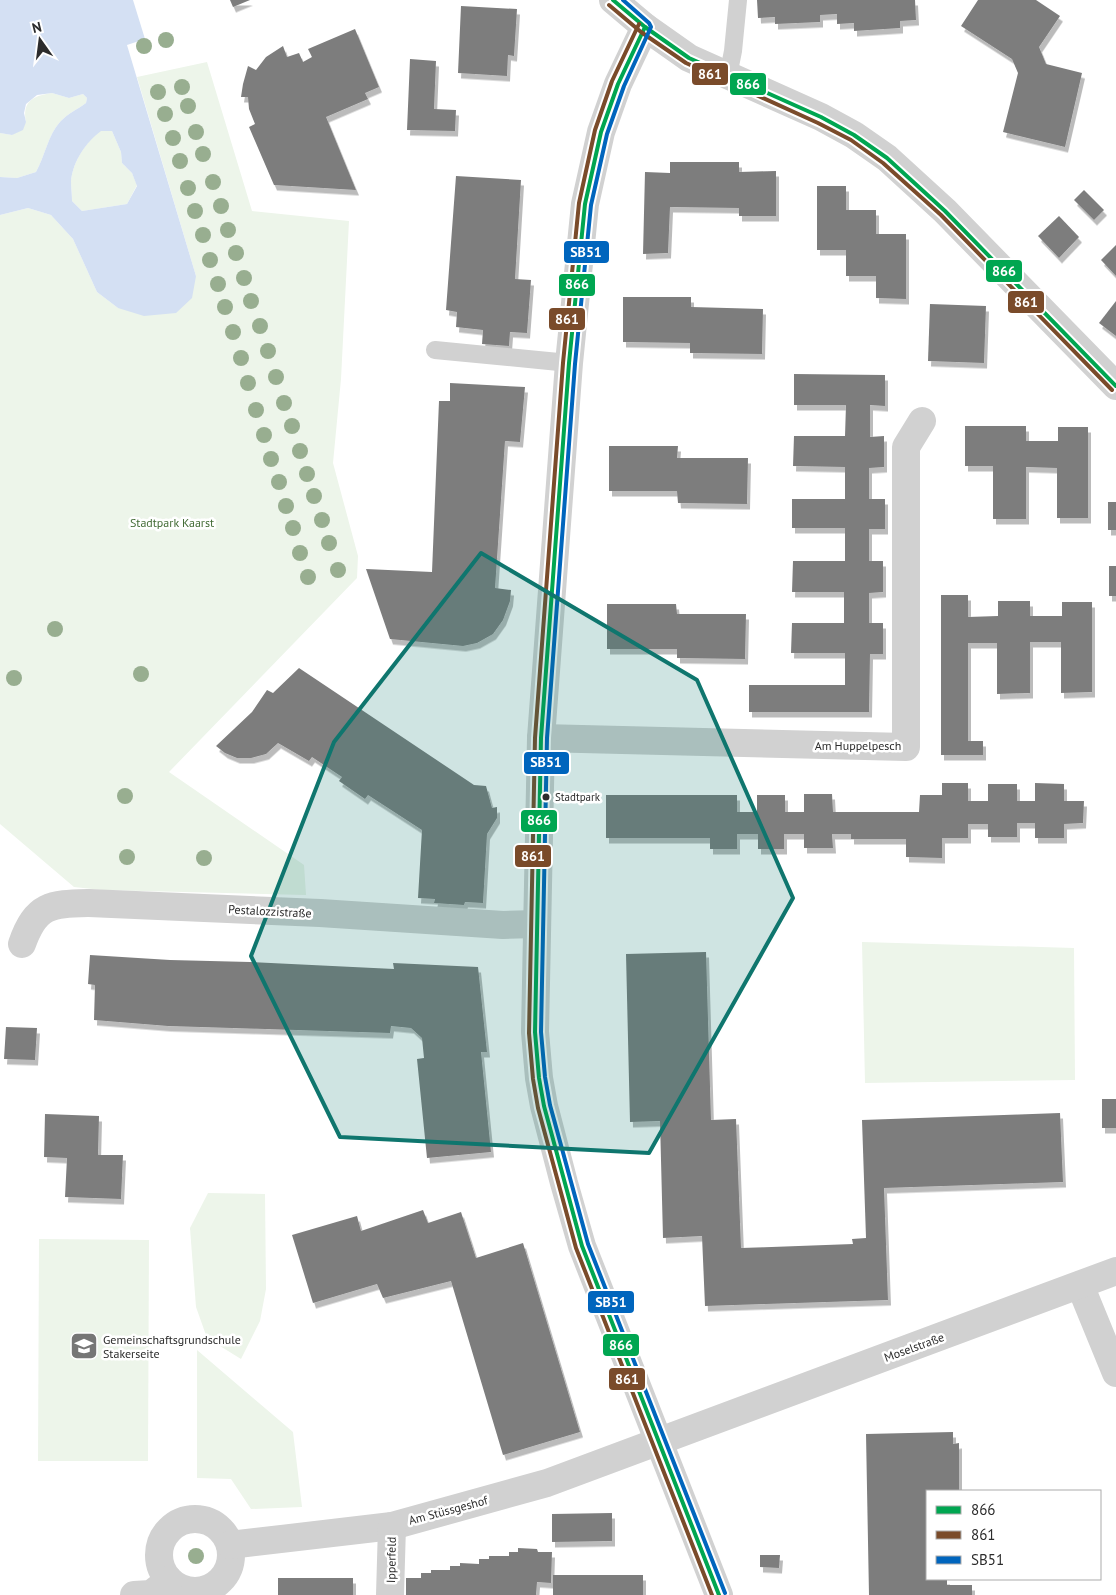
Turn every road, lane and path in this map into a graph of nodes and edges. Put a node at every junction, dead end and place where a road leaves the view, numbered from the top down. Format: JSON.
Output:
{"nodes":[{"id":1,"x":613,"y":0,"type":"edge"},
{"id":2,"x":738,"y":0,"type":"edge"},
{"id":3,"x":646,"y":27,"type":"junction"},
{"id":4,"x":728,"y":76,"type":"junction"},
{"id":5,"x":435,"y":350,"type":"dead end"},
{"id":6,"x":569,"y":363,"type":"junction"},
{"id":7,"x":1116,"y":386,"type":"edge"},
{"id":8,"x":922,"y":421,"type":"dead end"},
{"id":9,"x":541,"y":738,"type":"junction"},
{"id":10,"x":537,"y":924,"type":"junction"},
{"id":11,"x":22,"y":944,"type":"dead end"},
{"id":12,"x":1116,"y":1272,"type":"edge"},
{"id":13,"x":1080,"y":1285,"type":"junction"},
{"id":14,"x":1116,"y":1373,"type":"edge"},
{"id":15,"x":659,"y":1442,"type":"junction"},
{"id":16,"x":392,"y":1526,"type":"junction"},
{"id":17,"x":230,"y":1545,"type":"junction"},
{"id":18,"x":169,"y":1580,"type":"junction"},
{"id":19,"x":134,"y":1595,"type":"edge"},
{"id":20,"x":390,"y":1595,"type":"edge"},
{"id":21,"x":719,"y":1595,"type":"edge"}],
"edges":[{"from":1,"to":3,"type":"street"},
{"from":2,"to":4,"type":"lane"},
{"from":3,"to":4,"type":"street"},
{"from":3,"to":6,"type":"street"},
{"from":4,"to":7,"type":"street"},
{"from":5,"to":6,"type":"lane"},
{"from":6,"to":9,"type":"street"},
{"from":8,"to":9,"type":"street","name":"Am Huppelpesch"},
{"from":9,"to":10,"type":"street"},
{"from":10,"to":11,"type":"street","name":"Pestalozzistraße"},
{"from":10,"to":15,"type":"street"},
{"from":12,"to":13,"type":"street","name":"Moselstraße"},
{"from":13,"to":14,"type":"street"},
{"from":13,"to":15,"type":"street","name":"Moselstraße"},
{"from":15,"to":16,"type":"street","name":"Am Stüssgeshof"},
{"from":15,"to":21,"type":"street"},
{"from":16,"to":17,"type":"street","name":"Am Stüssgeshof"},
{"from":16,"to":20,"type":"street","name":"Ipperfeld"},
{"from":17,"to":18,"type":"street"},
{"from":17,"to":18,"type":"street"},
{"from":18,"to":19,"type":"street"}]}
